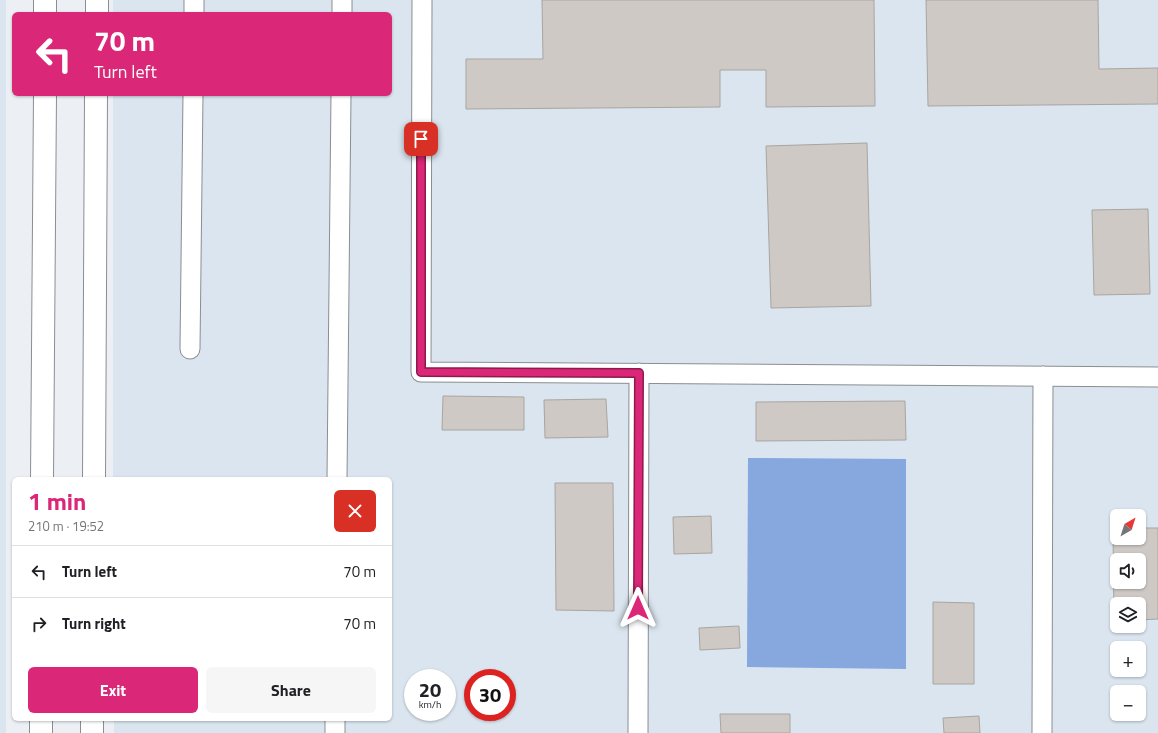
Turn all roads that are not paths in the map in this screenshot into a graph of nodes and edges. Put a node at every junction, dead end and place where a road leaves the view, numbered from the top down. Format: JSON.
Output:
{"nodes":[{"id":1,"x":45,"y":0,"type":"edge"},
{"id":2,"x":97,"y":0,"type":"edge"},
{"id":3,"x":194,"y":0,"type":"edge"},
{"id":4,"x":342,"y":0,"type":"edge"},
{"id":5,"x":422,"y":0,"type":"edge"},
{"id":6,"x":45,"y":12,"type":"edge"},
{"id":7,"x":97,"y":12,"type":"edge"},
{"id":8,"x":194,"y":12,"type":"edge"},
{"id":9,"x":342,"y":12,"type":"edge"},
{"id":10,"x":45,"y":96,"type":"edge"},
{"id":11,"x":96,"y":96,"type":"edge"},
{"id":12,"x":193,"y":96,"type":"edge"},
{"id":13,"x":341,"y":96,"type":"edge"},
{"id":14,"x":190,"y":349,"type":"dead end"},
{"id":15,"x":639,"y":373,"type":"junction"},
{"id":16,"x":1043,"y":376,"type":"junction"},
{"id":17,"x":1158,"y":377,"type":"edge"},
{"id":18,"x":42,"y":477,"type":"edge"},
{"id":19,"x":94,"y":477,"type":"edge"},
{"id":20,"x":337,"y":477,"type":"edge"},
{"id":21,"x":41,"y":721,"type":"edge"},
{"id":22,"x":92,"y":721,"type":"edge"},
{"id":23,"x":335,"y":721,"type":"edge"},
{"id":24,"x":41,"y":733,"type":"edge"},
{"id":25,"x":92,"y":733,"type":"edge"},
{"id":26,"x":335,"y":733,"type":"edge"},
{"id":27,"x":638,"y":733,"type":"edge"},
{"id":28,"x":1042,"y":733,"type":"edge"}],
"edges":[{"from":1,"to":6,"type":"street"},
{"from":2,"to":7,"type":"street"},
{"from":3,"to":8,"type":"street"},
{"from":4,"to":9,"type":"street"},
{"from":5,"to":15,"type":"street"},
{"from":10,"to":18,"type":"street"},
{"from":11,"to":19,"type":"street"},
{"from":12,"to":14,"type":"street"},
{"from":13,"to":20,"type":"street"},
{"from":15,"to":16,"type":"street"},
{"from":15,"to":27,"type":"street"},
{"from":16,"to":17,"type":"street"},
{"from":16,"to":28,"type":"street"},
{"from":21,"to":24,"type":"street"},
{"from":22,"to":25,"type":"street"},
{"from":23,"to":26,"type":"street"}]}
